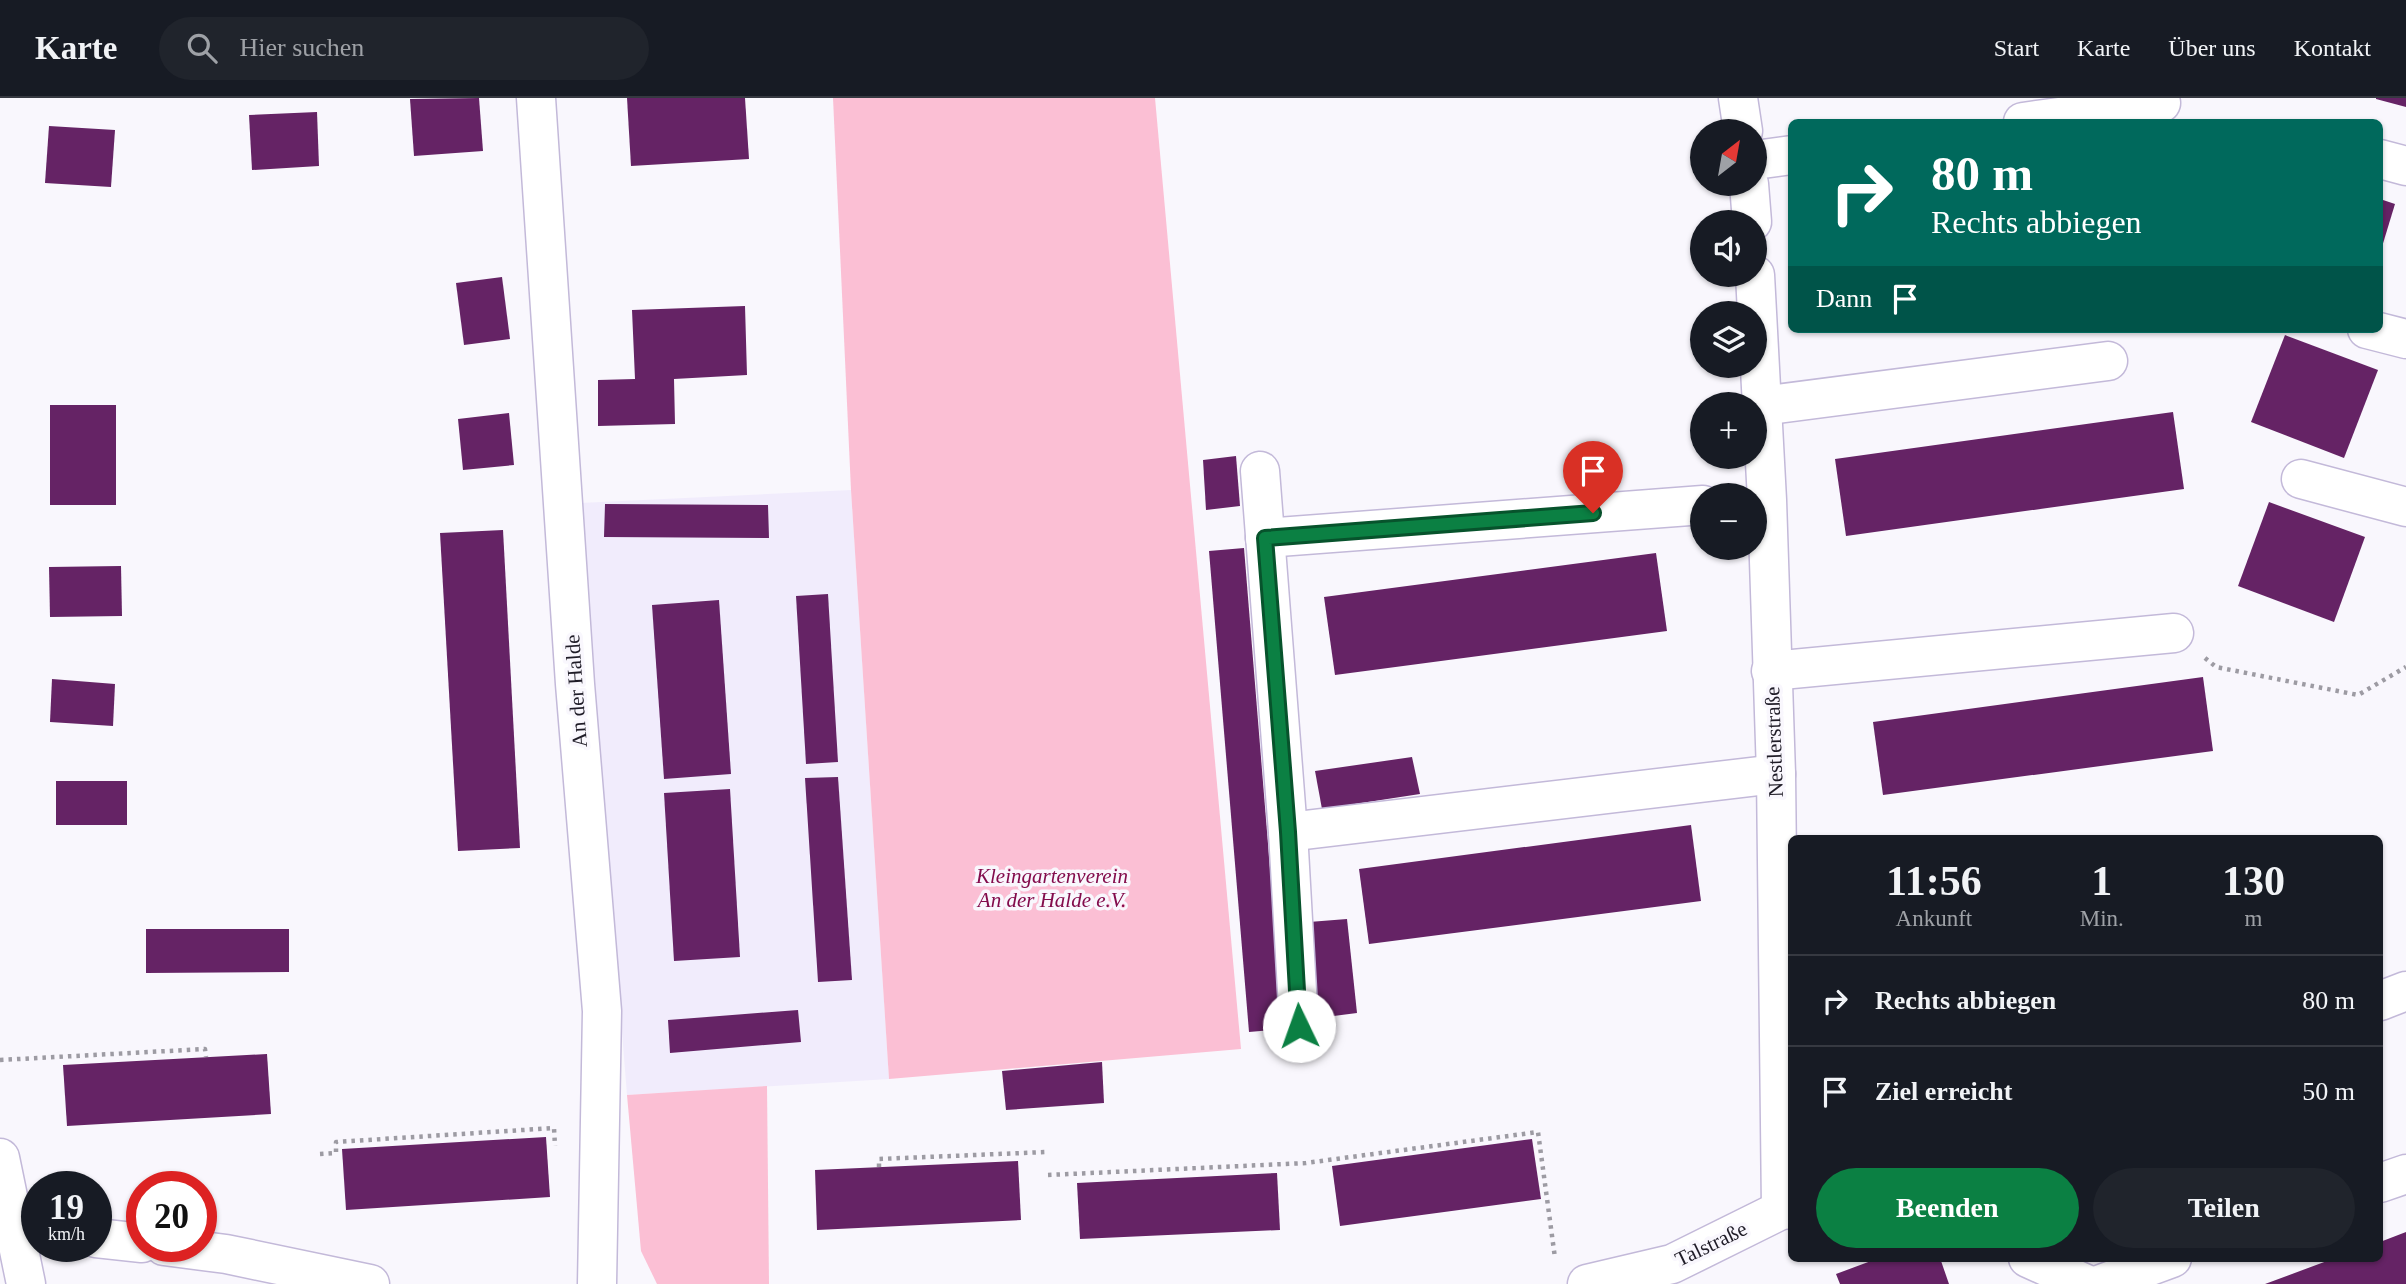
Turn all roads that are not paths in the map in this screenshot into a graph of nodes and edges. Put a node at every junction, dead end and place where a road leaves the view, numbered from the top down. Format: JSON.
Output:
{"nodes":[{"id":1,"x":536,"y":98,"type":"edge"},
{"id":2,"x":1738,"y":98,"type":"edge"},
{"id":3,"x":2161,"y":103,"type":"dead end"},
{"id":4,"x":1741,"y":119,"type":"edge"},
{"id":5,"x":2046,"y":119,"type":"edge"},
{"id":6,"x":1788,"y":156,"type":"edge"},
{"id":7,"x":1768,"y":158,"type":"edge"},
{"id":8,"x":2383,"y":160,"type":"edge"},
{"id":9,"x":2406,"y":166,"type":"edge"},
{"id":10,"x":1756,"y":287,"type":"edge"},
{"id":11,"x":2383,"y":333,"type":"edge"},
{"id":12,"x":2406,"y":339,"type":"edge"},
{"id":13,"x":2108,"y":361,"type":"dead end"},
{"id":14,"x":1760,"y":392,"type":"edge"},
{"id":15,"x":1767,"y":405,"type":"edge"},
{"id":16,"x":1260,"y":471,"type":"dead end"},
{"id":17,"x":2301,"y":479,"type":"dead end"},
{"id":18,"x":1690,"y":506,"type":"edge"},
{"id":19,"x":2406,"y":508,"type":"edge"},
{"id":20,"x":1265,"y":538,"type":"junction"},
{"id":21,"x":1765,"y":560,"type":"edge"},
{"id":22,"x":2174,"y":633,"type":"road end"},
{"id":23,"x":1771,"y":670,"type":"junction"},
{"id":24,"x":1776,"y":774,"type":"junction"},
{"id":25,"x":1288,"y":832,"type":"junction"},
{"id":26,"x":2406,"y":991,"type":"edge"},
{"id":27,"x":2383,"y":1000,"type":"edge"},
{"id":28,"x":1299,"y":1026,"type":"dead end"},
{"id":29,"x":0,"y":1158,"type":"edge"},
{"id":30,"x":2406,"y":1174,"type":"edge"},
{"id":31,"x":2383,"y":1182,"type":"edge"},
{"id":32,"x":1787,"y":1209,"type":"edge"},
{"id":33,"x":21,"y":1215,"type":"edge"},
{"id":34,"x":217,"y":1253,"type":"edge"},
{"id":35,"x":26,"y":1262,"type":"edge"},
{"id":36,"x":2037,"y":1262,"type":"edge"},
{"id":37,"x":2161,"y":1262,"type":"edge"},
{"id":38,"x":1674,"y":1274,"type":"edge"},
{"id":39,"x":1572,"y":1277,"type":"edge"},
{"id":40,"x":26,"y":1284,"type":"edge"},
{"id":41,"x":370,"y":1284,"type":"edge"},
{"id":42,"x":597,"y":1284,"type":"edge"},
{"id":43,"x":2086,"y":1284,"type":"edge"},
{"id":44,"x":2101,"y":1284,"type":"edge"}],
"edges":[{"from":1,"to":42,"type":"street","name":"An der Halde"},
{"from":2,"to":4,"type":"street"},
{"from":3,"to":5,"type":"street"},
{"from":6,"to":7,"type":"street"},
{"from":8,"to":9,"type":"street"},
{"from":10,"to":14,"type":"street","name":"Nestlerstraße"},
{"from":11,"to":12,"type":"street"},
{"from":13,"to":15,"type":"street"},
{"from":16,"to":20,"type":"street"},
{"from":17,"to":19,"type":"street"},
{"from":18,"to":20,"type":"street"},
{"from":20,"to":25,"type":"street"},
{"from":21,"to":23,"type":"street","name":"Nestlerstraße"},
{"from":22,"to":23,"type":"street"},
{"from":23,"to":24,"type":"street","name":"Nestlerstraße"},
{"from":24,"to":25,"type":"street"},
{"from":24,"to":32,"type":"street","name":"Nestlerstraße"},
{"from":25,"to":28,"type":"street"},
{"from":26,"to":27,"type":"street"},
{"from":29,"to":33,"type":"street"},
{"from":30,"to":31,"type":"street"},
{"from":32,"to":38,"type":"street","name":"Talstraße"},
{"from":34,"to":41,"type":"street"},
{"from":35,"to":40,"type":"street"},
{"from":36,"to":43,"type":"street"},
{"from":37,"to":44,"type":"street"},
{"from":38,"to":39,"type":"street","name":"Talstraße"}]}
